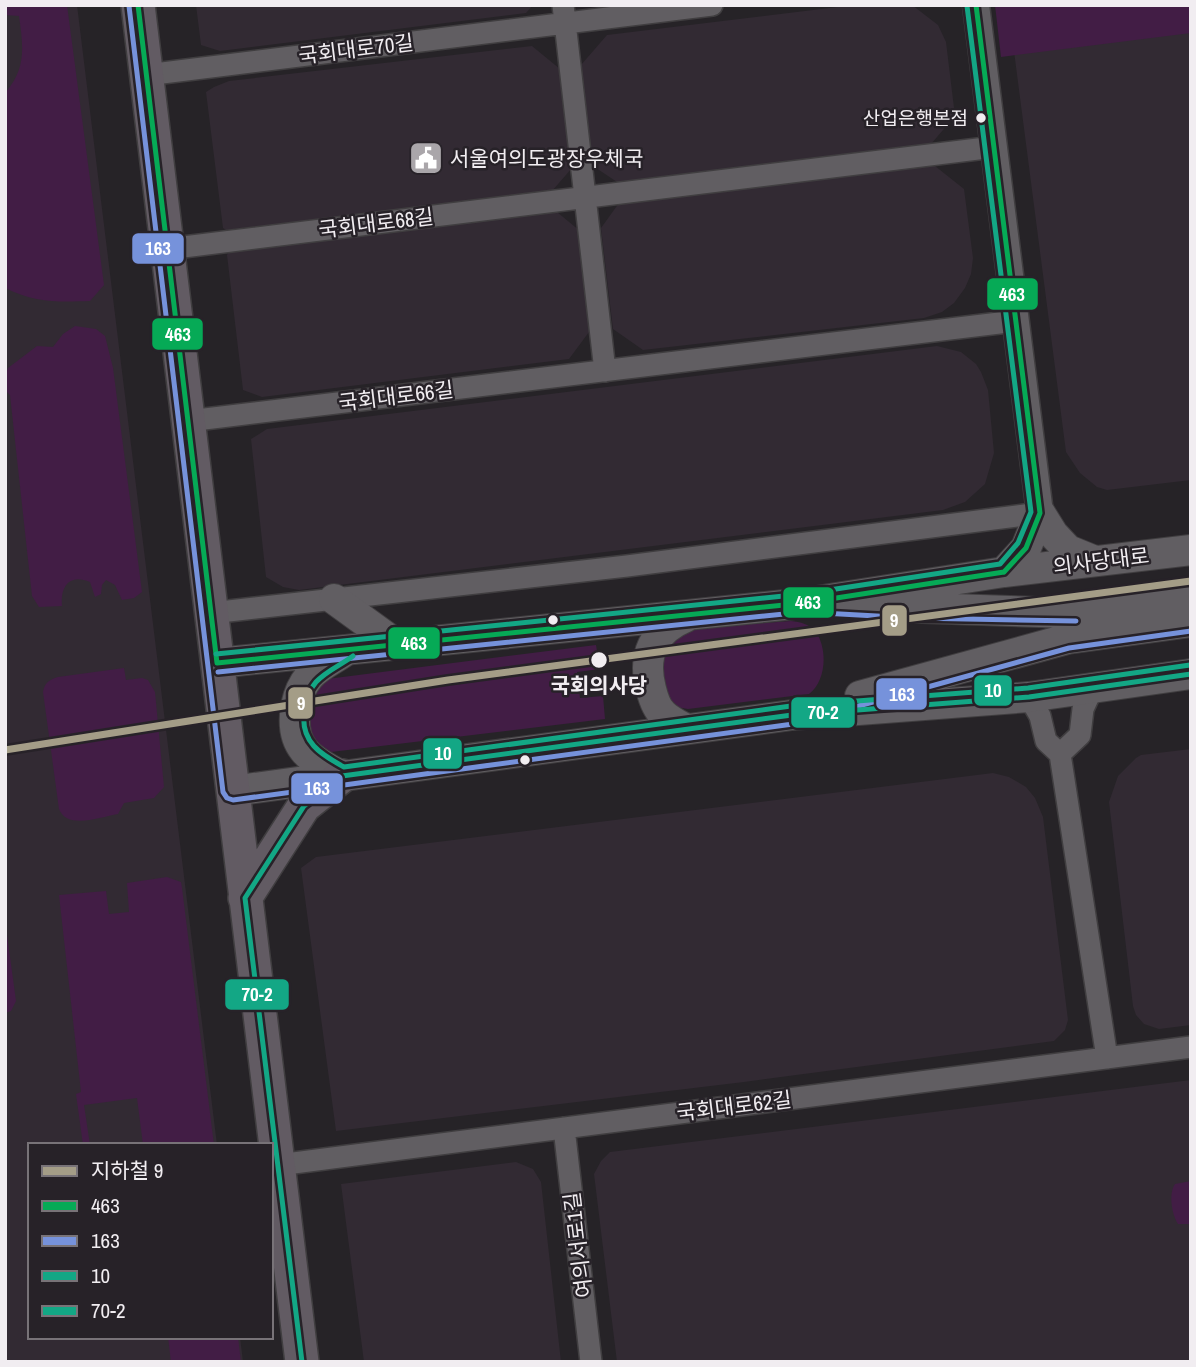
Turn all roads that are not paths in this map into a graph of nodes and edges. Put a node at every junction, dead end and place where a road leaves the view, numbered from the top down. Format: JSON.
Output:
{"nodes":[{"id":1,"x":138,"y":5,"type":"edge"},
{"id":2,"x":712,"y":5,"type":"edge"},
{"id":3,"x":976,"y":5,"type":"edge"},
{"id":4,"x":564,"y":14,"type":"edge"},
{"id":5,"x":146,"y":75,"type":"junction"},
{"id":6,"x":994,"y":147,"type":"junction"},
{"id":7,"x":585,"y":198,"type":"junction"},
{"id":8,"x":167,"y":249,"type":"junction"},
{"id":9,"x":1016,"y":321,"type":"junction"},
{"id":10,"x":605,"y":371,"type":"junction"},
{"id":11,"x":188,"y":421,"type":"junction"},
{"id":12,"x":1040,"y":513,"type":"junction"},
{"id":13,"x":1191,"y":550,"type":"edge"},
{"id":14,"x":1095,"y":561,"type":"junction"},
{"id":15,"x":1004,"y":572,"type":"junction"},
{"id":16,"x":1191,"y":598,"type":"edge"},
{"id":17,"x":334,"y":599,"type":"junction"},
{"id":18,"x":804,"y":603,"type":"junction"},
{"id":19,"x":211,"y":612,"type":"junction"},
{"id":20,"x":693,"y":614,"type":"junction"},
{"id":21,"x":1191,"y":622,"type":"edge"},
{"id":22,"x":396,"y":645,"type":"junction"},
{"id":23,"x":348,"y":649,"type":"junction"},
{"id":24,"x":217,"y":663,"type":"junction"},
{"id":25,"x":1191,"y":674,"type":"edge"},
{"id":26,"x":1093,"y":687,"type":"junction"},
{"id":27,"x":1029,"y":697,"type":"junction"},
{"id":28,"x":792,"y":715,"type":"junction"},
{"id":29,"x":686,"y":729,"type":"junction"},
{"id":30,"x":1061,"y":759,"type":"junction"},
{"id":31,"x":342,"y":776,"type":"junction"},
{"id":32,"x":232,"y":791,"type":"junction"},
{"id":33,"x":245,"y":898,"type":"junction"},
{"id":34,"x":1191,"y":1047,"type":"edge"},
{"id":35,"x":1107,"y":1058,"type":"junction"},
{"id":36,"x":565,"y":1128,"type":"junction"},
{"id":37,"x":278,"y":1165,"type":"junction"},
{"id":38,"x":302,"y":1362,"type":"edge"},
{"id":39,"x":591,"y":1362,"type":"edge"}],
"edges":[{"from":1,"to":5,"type":"main road"},
{"from":2,"to":4,"type":"street","name":"국회대로70길"},
{"from":3,"to":6,"type":"street"},
{"from":4,"to":5,"type":"street","name":"국회대로70길"},
{"from":4,"to":7,"type":"street"},
{"from":5,"to":8,"type":"main road"},
{"from":6,"to":7,"type":"street","name":"국회대로68길"},
{"from":6,"to":9,"type":"street"},
{"from":7,"to":8,"type":"street","name":"국회대로68길"},
{"from":7,"to":10,"type":"street"},
{"from":8,"to":11,"type":"main road"},
{"from":9,"to":10,"type":"street","name":"국회대로66길"},
{"from":9,"to":12,"type":"street"},
{"from":10,"to":11,"type":"street","name":"국회대로66길"},
{"from":11,"to":19,"type":"main road"},
{"from":12,"to":14,"type":"main road"},
{"from":12,"to":15,"type":"main road"},
{"from":12,"to":17,"type":"street"},
{"from":13,"to":14,"type":"main road","name":"의사당대로"},
{"from":14,"to":15,"type":"main road","name":"의사당대로"},
{"from":15,"to":18,"type":"main road","name":"의사당대로"},
{"from":16,"to":18,"type":"main road","name":"의사당대로"},
{"from":17,"to":19,"type":"street"},
{"from":17,"to":22,"type":"main road"},
{"from":18,"to":20,"type":"main road","name":"의사당대로"},
{"from":19,"to":24,"type":"main road"},
{"from":20,"to":22,"type":"main road","name":"의사당대로"},
{"from":20,"to":29,"type":"main road"},
{"from":21,"to":28,"type":"main road"},
{"from":22,"to":23,"type":"main road","name":"의사당대로"},
{"from":23,"to":24,"type":"main road","name":"의사당대로"},
{"from":23,"to":31,"type":"main road"},
{"from":24,"to":32,"type":"main road"},
{"from":25,"to":26,"type":"main road"},
{"from":26,"to":27,"type":"main road"},
{"from":26,"to":30,"type":"street"},
{"from":27,"to":28,"type":"main road"},
{"from":27,"to":30,"type":"street"},
{"from":28,"to":29,"type":"main road"},
{"from":29,"to":31,"type":"main road"},
{"from":30,"to":35,"type":"street"},
{"from":31,"to":32,"type":"main road"},
{"from":31,"to":33,"type":"main road"},
{"from":32,"to":33,"type":"main road"},
{"from":33,"to":37,"type":"main road"},
{"from":34,"to":35,"type":"street","name":"국회대로62길"},
{"from":35,"to":36,"type":"street","name":"국회대로62길"},
{"from":36,"to":37,"type":"street","name":"국회대로62길"},
{"from":36,"to":39,"type":"street","name":"여의서로1길"},
{"from":37,"to":38,"type":"main road"}]}
